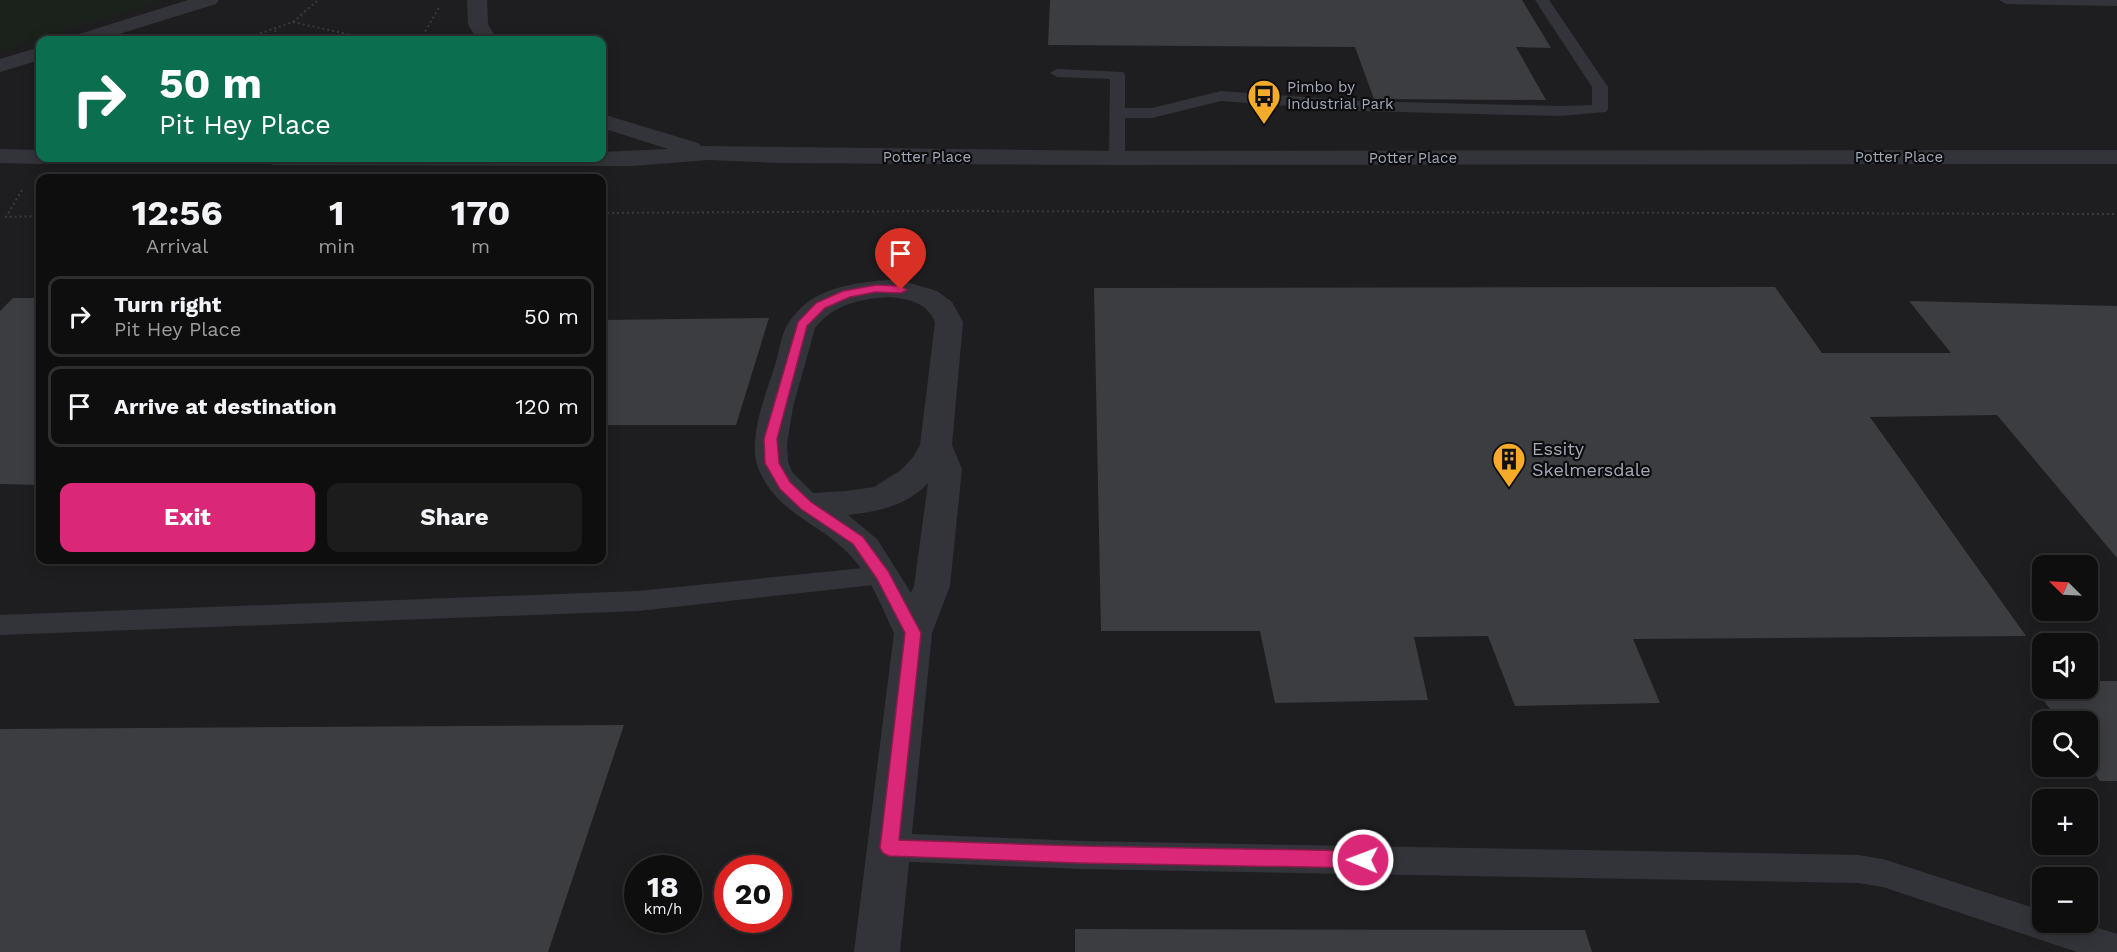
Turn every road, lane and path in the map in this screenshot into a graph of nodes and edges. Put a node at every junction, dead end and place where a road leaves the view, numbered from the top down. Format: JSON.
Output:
{"nodes":[{"id":1,"x":209,"y":0,"type":"edge"},
{"id":2,"x":318,"y":0,"type":"edge"},
{"id":3,"x":443,"y":0,"type":"edge"},
{"id":4,"x":477,"y":0,"type":"edge"},
{"id":5,"x":1542,"y":0,"type":"edge"},
{"id":6,"x":2006,"y":0,"type":"edge"},
{"id":7,"x":2117,"y":2,"type":"edge"},
{"id":8,"x":293,"y":22,"type":"junction"},
{"id":9,"x":278,"y":28,"type":"junction"},
{"id":10,"x":93,"y":36,"type":"edge"},
{"id":11,"x":253,"y":36,"type":"edge"},
{"id":12,"x":272,"y":36,"type":"edge"},
{"id":13,"x":356,"y":36,"type":"edge"},
{"id":14,"x":422,"y":36,"type":"edge"},
{"id":15,"x":485,"y":36,"type":"edge"},
{"id":16,"x":36,"y":54,"type":"edge"},
{"id":17,"x":0,"y":66,"type":"edge"},
{"id":18,"x":1057,"y":73,"type":"dead end"},
{"id":19,"x":1116,"y":113,"type":"junction"},
{"id":20,"x":606,"y":122,"type":"edge"},
{"id":21,"x":709,"y":153,"type":"junction"},
{"id":22,"x":0,"y":156,"type":"edge"},
{"id":23,"x":36,"y":157,"type":"edge"},
{"id":24,"x":2117,"y":157,"type":"edge"},
{"id":25,"x":1117,"y":158,"type":"junction"},
{"id":26,"x":606,"y":159,"type":"edge"},
{"id":27,"x":27,"y":183,"type":"dead end"},
{"id":28,"x":606,"y":213,"type":"edge"},
{"id":29,"x":2117,"y":214,"type":"edge"},
{"id":30,"x":36,"y":216,"type":"edge"},
{"id":31,"x":936,"y":445,"type":"junction"},
{"id":32,"x":806,"y":506,"type":"junction"},
{"id":33,"x":883,"y":575,"type":"junction"},
{"id":34,"x":0,"y":625,"type":"edge"},
{"id":35,"x":913,"y":633,"type":"junction"},
{"id":36,"x":889,"y":848,"type":"junction"},
{"id":37,"x":2117,"y":950,"type":"edge"},
{"id":38,"x":877,"y":952,"type":"edge"}],
"edges":[{"from":1,"to":10,"type":"street"},
{"from":2,"to":8,"type":"path"},
{"from":3,"to":14,"type":"path"},
{"from":4,"to":15,"type":"street"},
{"from":5,"to":19,"type":"lane"},
{"from":6,"to":7,"type":"lane"},
{"from":8,"to":9,"type":"path"},
{"from":8,"to":13,"type":"path"},
{"from":9,"to":11,"type":"path"},
{"from":9,"to":12,"type":"path"},
{"from":16,"to":17,"type":"street"},
{"from":18,"to":19,"type":"lane"},
{"from":19,"to":25,"type":"lane"},
{"from":20,"to":21,"type":"street","name":"Potter Place"},
{"from":21,"to":25,"type":"street","name":"Potter Place"},
{"from":21,"to":26,"type":"street","name":"Potter Place"},
{"from":22,"to":23,"type":"street"},
{"from":24,"to":25,"type":"street","name":"Potter Place"},
{"from":27,"to":30,"type":"path"},
{"from":28,"to":29,"type":"path"},
{"from":31,"to":32,"type":"street"},
{"from":31,"to":32,"type":"street"},
{"from":31,"to":35,"type":"street"},
{"from":32,"to":33,"type":"street"},
{"from":33,"to":34,"type":"lane"},
{"from":33,"to":35,"type":"street"},
{"from":35,"to":36,"type":"street"},
{"from":36,"to":37,"type":"lane"},
{"from":36,"to":38,"type":"street"}]}
